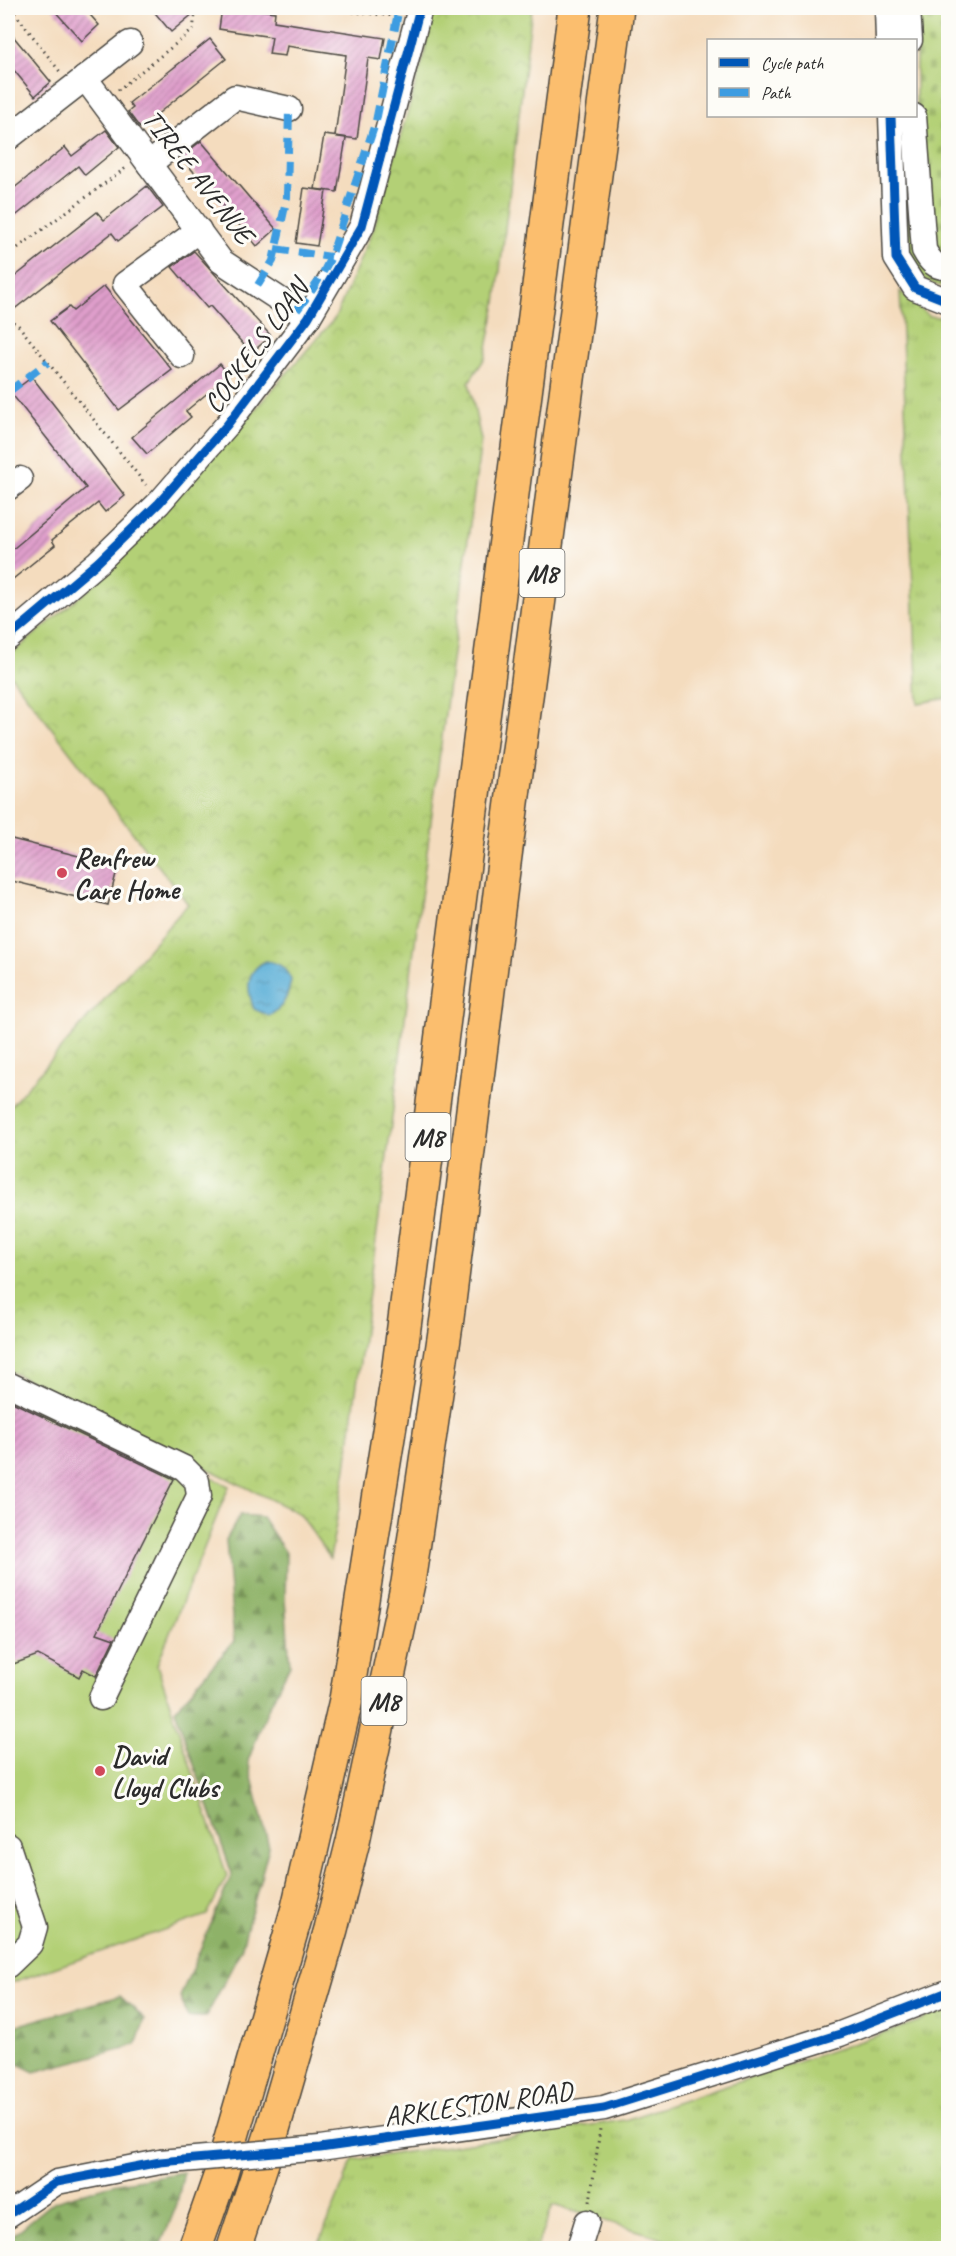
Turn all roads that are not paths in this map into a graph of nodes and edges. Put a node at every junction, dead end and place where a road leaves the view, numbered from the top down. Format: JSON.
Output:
{"nodes":[{"id":1,"x":575,"y":8,"type":"edge"},
{"id":2,"x":617,"y":8,"type":"edge"},
{"id":3,"x":887,"y":8,"type":"edge"},
{"id":4,"x":908,"y":8,"type":"edge"},
{"id":5,"x":419,"y":13,"type":"edge"},
{"id":6,"x":888,"y":39,"type":"edge"},
{"id":7,"x":910,"y":39,"type":"edge"},
{"id":8,"x":130,"y":43,"type":"dead end"},
{"id":9,"x":79,"y":83,"type":"junction"},
{"id":10,"x":289,"y":109,"type":"dead end"},
{"id":11,"x":891,"y":117,"type":"edge"},
{"id":12,"x":914,"y":117,"type":"edge"},
{"id":13,"x":8,"y":138,"type":"edge"},
{"id":14,"x":146,"y":160,"type":"junction"},
{"id":15,"x":199,"y":230,"type":"junction"},
{"id":16,"x":948,"y":267,"type":"edge"},
{"id":17,"x":948,"y":301,"type":"edge"},
{"id":18,"x":308,"y":318,"type":"junction"},
{"id":19,"x":182,"y":356,"type":"dead end"},
{"id":20,"x":8,"y":637,"type":"edge"},
{"id":21,"x":8,"y":1384,"type":"edge"},
{"id":22,"x":102,"y":1698,"type":"dead end"},
{"id":23,"x":8,"y":1845,"type":"edge"},
{"id":24,"x":12,"y":1962,"type":"edge"},
{"id":25,"x":948,"y":1992,"type":"edge"},
{"id":26,"x":8,"y":2215,"type":"edge"},
{"id":27,"x":587,"y":2222,"type":"road end"},
{"id":28,"x":195,"y":2248,"type":"edge"},
{"id":29,"x":234,"y":2248,"type":"edge"},
{"id":30,"x":579,"y":2248,"type":"edge"}],
"edges":[{"from":1,"to":28,"type":"highway","number":"M8"},
{"from":2,"to":29,"type":"highway","number":"M8"},
{"from":3,"to":6,"type":"street"},
{"from":4,"to":7,"type":"street"},
{"from":5,"to":18,"type":"street","name":"COCKELS LOAN"},
{"from":8,"to":9,"type":"street"},
{"from":9,"to":13,"type":"street"},
{"from":9,"to":14,"type":"street","name":"TIREE AVENUE"},
{"from":10,"to":14,"type":"street"},
{"from":11,"to":17,"type":"street"},
{"from":12,"to":16,"type":"street"},
{"from":14,"to":15,"type":"street","name":"TIREE AVENUE"},
{"from":15,"to":18,"type":"street","name":"TIREE AVENUE"},
{"from":15,"to":19,"type":"street"},
{"from":18,"to":20,"type":"street","name":"COCKELS LOAN"},
{"from":21,"to":22,"type":"street"},
{"from":23,"to":24,"type":"street"},
{"from":25,"to":26,"type":"street","name":"ARKLESTON ROAD","bridge":true},
{"from":27,"to":30,"type":"street"}]}
